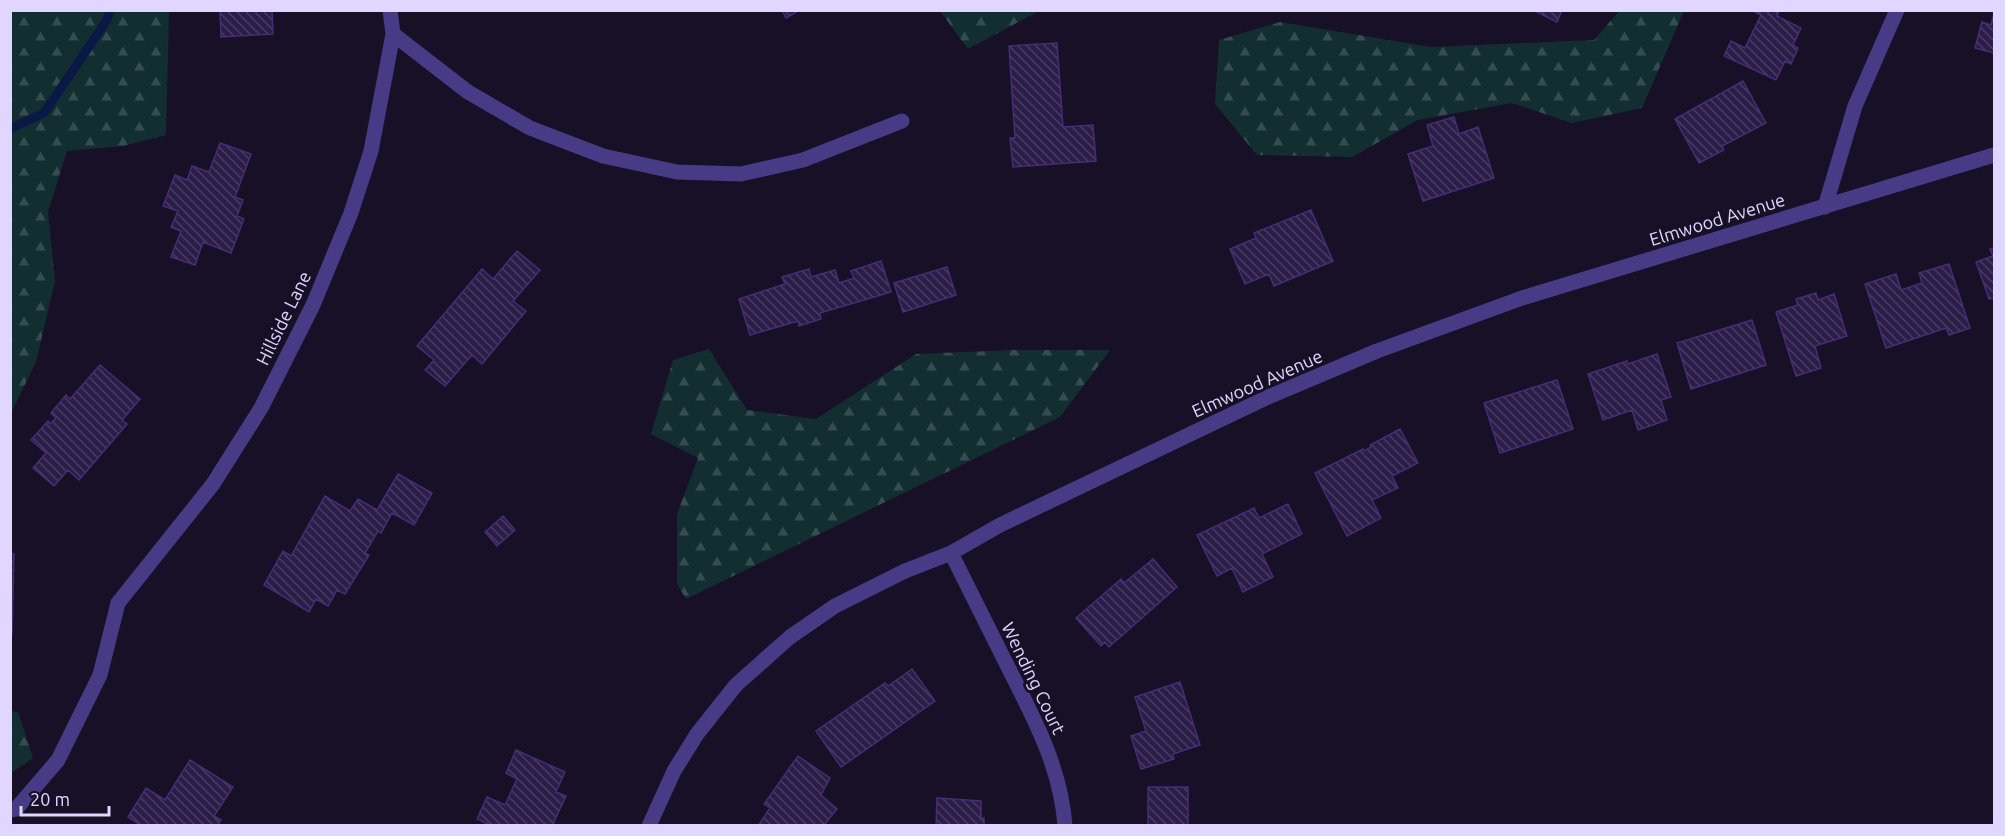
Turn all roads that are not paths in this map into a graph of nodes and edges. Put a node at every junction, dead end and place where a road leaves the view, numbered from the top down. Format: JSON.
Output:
{"nodes":[{"id":1,"x":390,"y":10,"type":"edge"},
{"id":2,"x":1898,"y":10,"type":"edge"},
{"id":3,"x":393,"y":34,"type":"junction"},
{"id":4,"x":902,"y":121,"type":"dead end"},
{"id":5,"x":1995,"y":155,"type":"edge"},
{"id":6,"x":1825,"y":207,"type":"junction"},
{"id":7,"x":951,"y":553,"type":"junction"},
{"id":8,"x":10,"y":810,"type":"edge"},
{"id":9,"x":648,"y":825,"type":"edge"},
{"id":10,"x":1065,"y":825,"type":"edge"}],
"edges":[{"from":1,"to":3,"type":"street","name":"Hillside Lane"},
{"from":2,"to":6,"type":"street"},
{"from":3,"to":4,"type":"street"},
{"from":3,"to":8,"type":"street","name":"Hillside Lane"},
{"from":5,"to":6,"type":"street","name":"Elmwood Avenue"},
{"from":6,"to":7,"type":"street","name":"Elmwood Avenue"},
{"from":7,"to":9,"type":"street","name":"Elmwood Avenue"},
{"from":7,"to":10,"type":"street","name":"Wending Court"}]}
